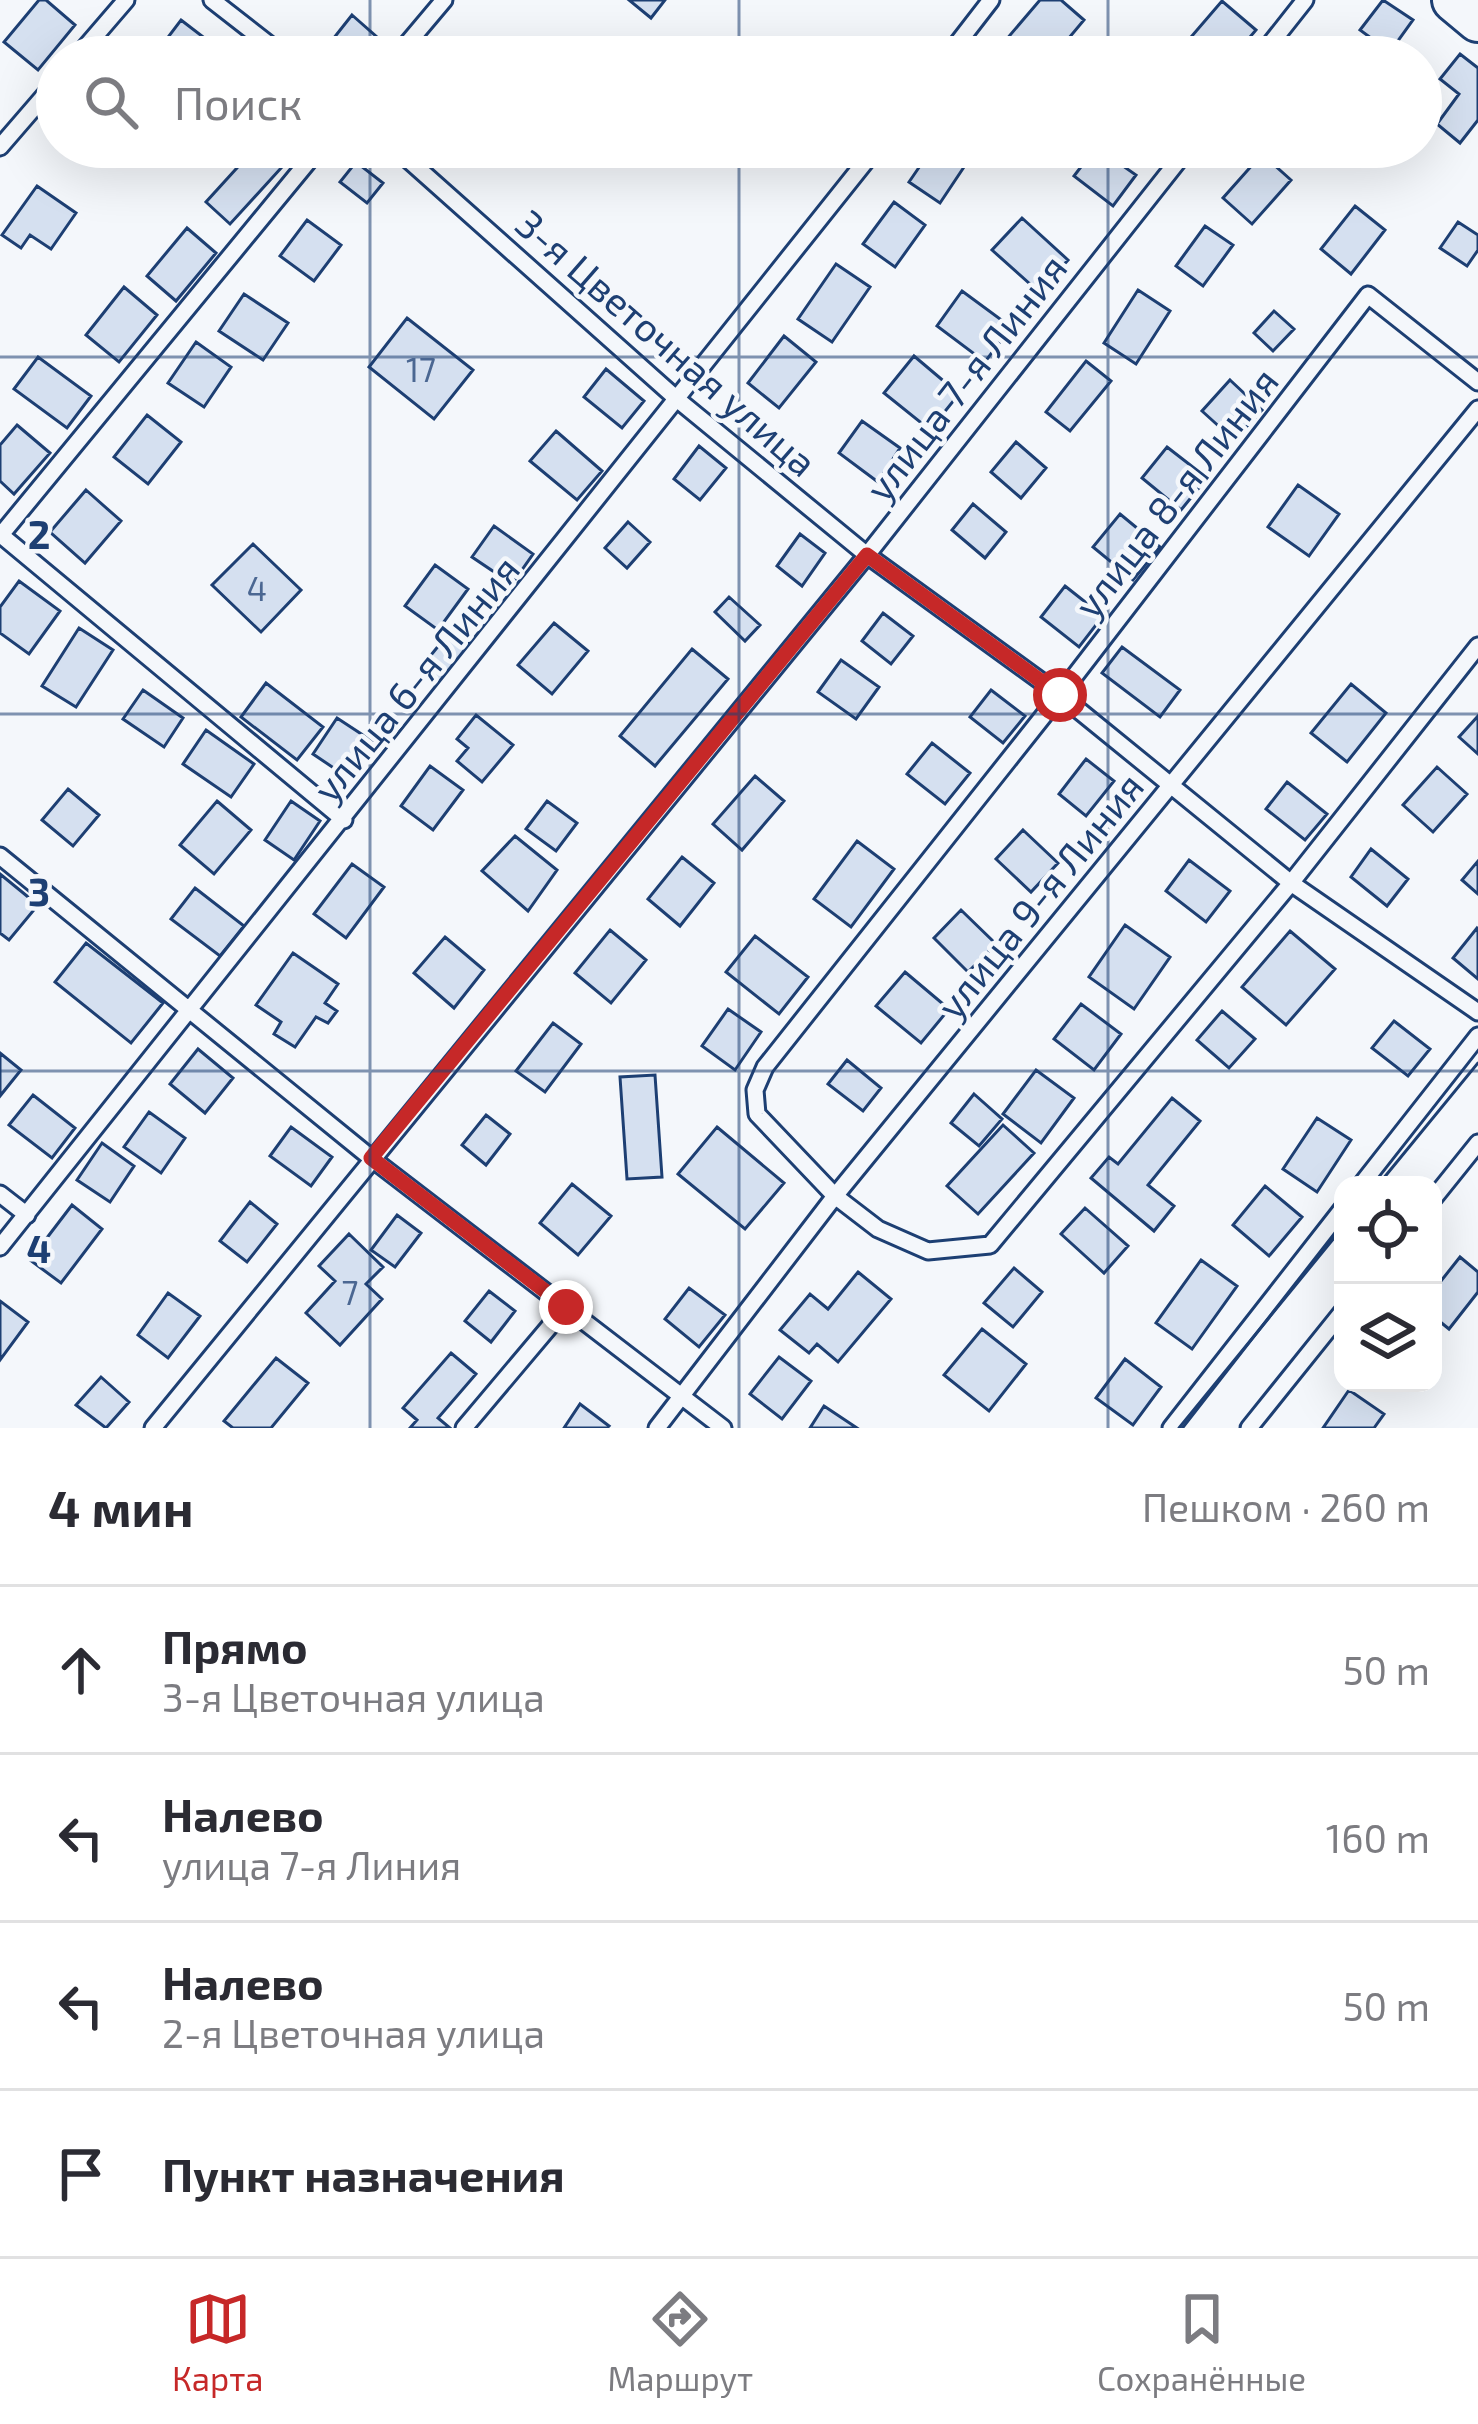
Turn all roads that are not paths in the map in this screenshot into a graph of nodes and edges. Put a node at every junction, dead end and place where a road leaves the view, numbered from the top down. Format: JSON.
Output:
{"nodes":[{"id":1,"x":126,"y":0,"type":"edge"},
{"id":2,"x":212,"y":0,"type":"edge"},
{"id":3,"x":444,"y":0,"type":"edge"},
{"id":4,"x":992,"y":0,"type":"edge"},
{"id":5,"x":1305,"y":0,"type":"edge"},
{"id":6,"x":1454,"y":0,"type":"edge"},
{"id":7,"x":1478,"y":20,"type":"edge"},
{"id":8,"x":95,"y":36,"type":"edge"},
{"id":9,"x":258,"y":36,"type":"edge"},
{"id":10,"x":414,"y":36,"type":"edge"},
{"id":11,"x":964,"y":36,"type":"edge"},
{"id":12,"x":1277,"y":36,"type":"edge"},
{"id":13,"x":36,"y":105,"type":"edge"},
{"id":14,"x":0,"y":147,"type":"edge"},
{"id":15,"x":303,"y":168,"type":"edge"},
{"id":16,"x":418,"y":168,"type":"edge"},
{"id":17,"x":860,"y":168,"type":"edge"},
{"id":18,"x":1172,"y":168,"type":"edge"},
{"id":19,"x":1478,"y":382,"type":"edge"},
{"id":20,"x":678,"y":400,"type":"junction"},
{"id":21,"x":1478,"y":409,"type":"edge"},
{"id":22,"x":0,"y":536,"type":"edge"},
{"id":23,"x":867,"y":555,"type":"junction"},
{"id":24,"x":1478,"y":646,"type":"edge"},
{"id":25,"x":1060,"y":695,"type":"junction"},
{"id":26,"x":1172,"y":786,"type":"junction"},
{"id":27,"x":344,"y":820,"type":"junction"},
{"id":28,"x":0,"y":856,"type":"edge"},
{"id":29,"x":1291,"y":883,"type":"junction"},
{"id":30,"x":1478,"y":1012,"type":"edge"},
{"id":31,"x":189,"y":1014,"type":"junction"},
{"id":32,"x":1478,"y":1036,"type":"edge"},
{"id":33,"x":1478,"y":1143,"type":"edge"},
{"id":34,"x":371,"y":1158,"type":"junction"},
{"id":35,"x":1368,"y":1176,"type":"edge"},
{"id":36,"x":1442,"y":1188,"type":"edge"},
{"id":37,"x":0,"y":1194,"type":"edge"},
{"id":38,"x":835,"y":1196,"type":"junction"},
{"id":39,"x":26,"y":1215,"type":"junction"},
{"id":40,"x":1334,"y":1220,"type":"edge"},
{"id":41,"x":0,"y":1247,"type":"edge"},
{"id":42,"x":566,"y":1307,"type":"junction"},
{"id":43,"x":1334,"y":1322,"type":"edge"},
{"id":44,"x":683,"y":1395,"type":"junction"},
{"id":45,"x":153,"y":1428,"type":"edge"},
{"id":46,"x":464,"y":1428,"type":"edge"},
{"id":47,"x":657,"y":1428,"type":"edge"},
{"id":48,"x":723,"y":1428,"type":"edge"},
{"id":49,"x":1171,"y":1428,"type":"edge"},
{"id":50,"x":1249,"y":1428,"type":"edge"}],
"edges":[{"from":1,"to":8,"type":"lane"},
{"from":2,"to":9,"type":"lane"},
{"from":3,"to":10,"type":"lane"},
{"from":4,"to":11,"type":"lane"},
{"from":5,"to":12,"type":"lane"},
{"from":6,"to":7,"type":"street"},
{"from":13,"to":14,"type":"lane"},
{"from":15,"to":22,"type":"lane"},
{"from":16,"to":20,"type":"lane","name":"3-я Цветочная улица"},
{"from":17,"to":20,"type":"lane","name":"улица 6-я Линия"},
{"from":18,"to":23,"type":"lane","name":"улица 7-я Линия"},
{"from":19,"to":25,"type":"lane","name":"улица 8-я Линия"},
{"from":20,"to":23,"type":"lane","name":"3-я Цветочная улица"},
{"from":20,"to":27,"type":"lane","name":"улица 6-я Линия"},
{"from":21,"to":26,"type":"lane","name":"улица 9-я Линия"},
{"from":22,"to":27,"type":"lane"},
{"from":23,"to":25,"type":"lane","name":"3-я Цветочная улица"},
{"from":23,"to":34,"type":"lane","name":"улица 7-я Линия"},
{"from":24,"to":29,"type":"lane"},
{"from":25,"to":26,"type":"lane","name":"3-я Цветочная улица"},
{"from":25,"to":38,"type":"lane","name":"улица 8-я Линия"},
{"from":26,"to":29,"type":"lane","name":"3-я Цветочная улица"},
{"from":26,"to":38,"type":"lane","name":"улица 9-я Линия"},
{"from":27,"to":31,"type":"lane","name":"улица 6-я Линия"},
{"from":28,"to":31,"type":"lane"},
{"from":29,"to":30,"type":"lane","name":"3-я Цветочная улица"},
{"from":29,"to":38,"type":"lane"},
{"from":31,"to":34,"type":"lane"},
{"from":31,"to":39,"type":"lane","name":"улица 6-я Линия"},
{"from":32,"to":35,"type":"lane"},
{"from":33,"to":36,"type":"lane"},
{"from":34,"to":42,"type":"lane"},
{"from":34,"to":45,"type":"lane","name":"улица 7-я Линия"},
{"from":37,"to":39,"type":"lane"},
{"from":38,"to":44,"type":"lane","name":"улица 9-я Линия"},
{"from":39,"to":41,"type":"lane","name":"улица 6-я Линия"},
{"from":40,"to":49,"type":"lane"},
{"from":42,"to":44,"type":"lane"},
{"from":42,"to":46,"type":"lane"},
{"from":43,"to":50,"type":"lane"},
{"from":44,"to":47,"type":"lane","name":"улица 9-я Линия"},
{"from":44,"to":48,"type":"lane"}]}
